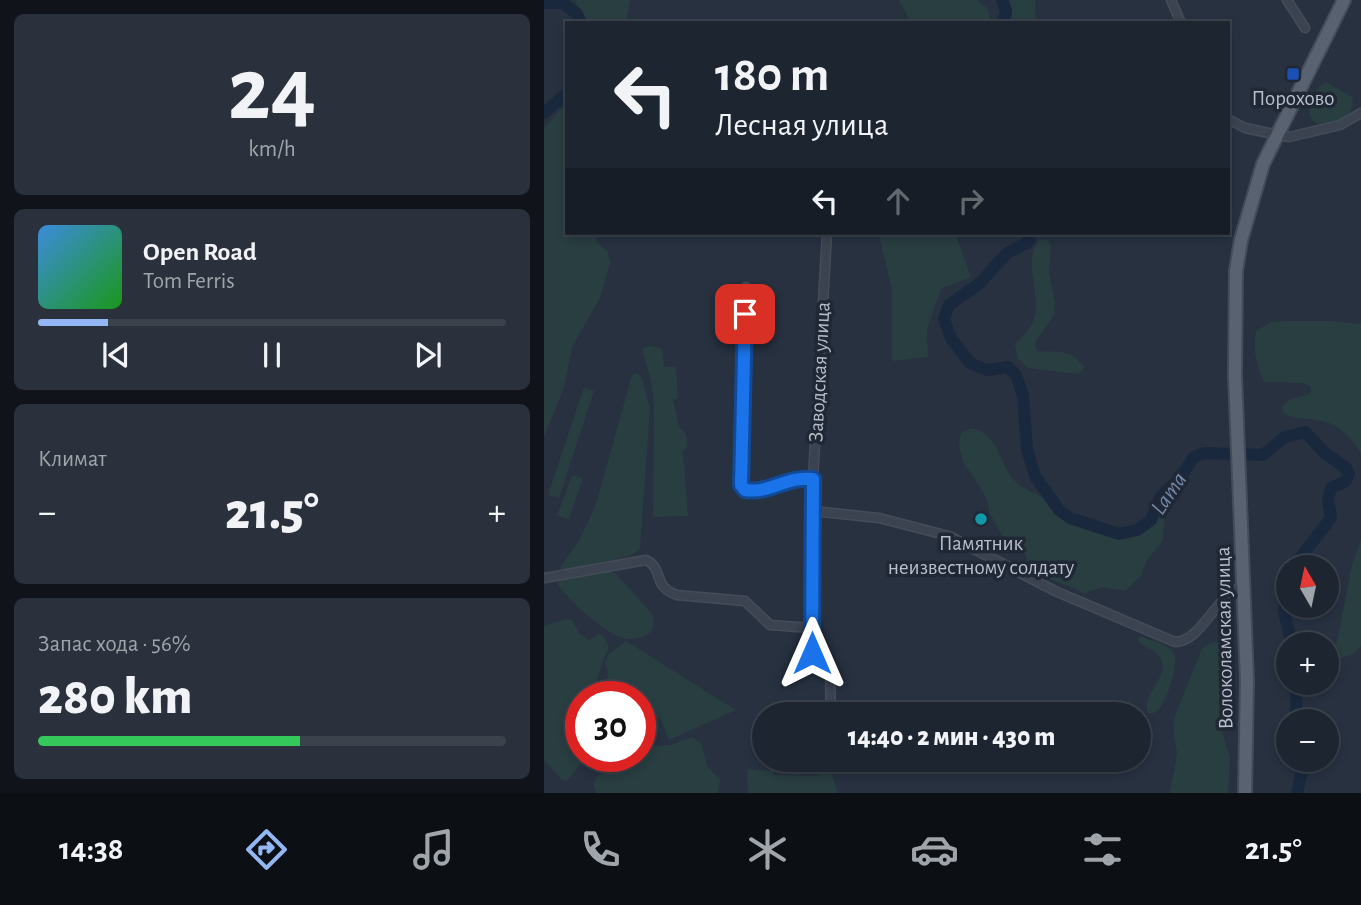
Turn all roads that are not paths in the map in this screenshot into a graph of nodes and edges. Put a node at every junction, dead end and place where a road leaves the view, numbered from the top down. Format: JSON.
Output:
{"nodes":[{"id":1,"x":1171,"y":0,"type":"edge"},
{"id":2,"x":1287,"y":0,"type":"edge"},
{"id":3,"x":1344,"y":0,"type":"edge"},
{"id":4,"x":1180,"y":21,"type":"edge"},
{"id":5,"x":1305,"y":28,"type":"dead end"},
{"id":6,"x":1361,"y":113,"type":"edge"},
{"id":7,"x":1230,"y":120,"type":"edge"},
{"id":8,"x":1275,"y":136,"type":"junction"},
{"id":9,"x":827,"y":235,"type":"edge"},
{"id":10,"x":746,"y":288,"type":"dead end"},
{"id":11,"x":813,"y":479,"type":"junction"},
{"id":12,"x":813,"y":510,"type":"junction"},
{"id":13,"x":544,"y":578,"type":"edge"},
{"id":14,"x":1244,"y":586,"type":"junction"},
{"id":15,"x":812,"y":628,"type":"junction"},
{"id":16,"x":831,"y":702,"type":"edge"},
{"id":17,"x":1245,"y":793,"type":"edge"}],
"edges":[{"from":1,"to":4,"type":"street"},
{"from":2,"to":5,"type":"street"},
{"from":3,"to":8,"type":"main road","name":"Волоколамская улица"},
{"from":6,"to":8,"type":"street"},
{"from":7,"to":8,"type":"street"},
{"from":8,"to":14,"type":"main road","name":"Волоколамская улица"},
{"from":9,"to":11,"type":"street","name":"Заводская улица"},
{"from":10,"to":11,"type":"street"},
{"from":11,"to":12,"type":"street","name":"Заводская улица"},
{"from":12,"to":14,"type":"street"},
{"from":12,"to":15,"type":"street","name":"Заводская улица"},
{"from":13,"to":15,"type":"street"},
{"from":14,"to":17,"type":"main road","name":"Волоколамская улица"},
{"from":15,"to":16,"type":"street","name":"Заводская улица"}]}
